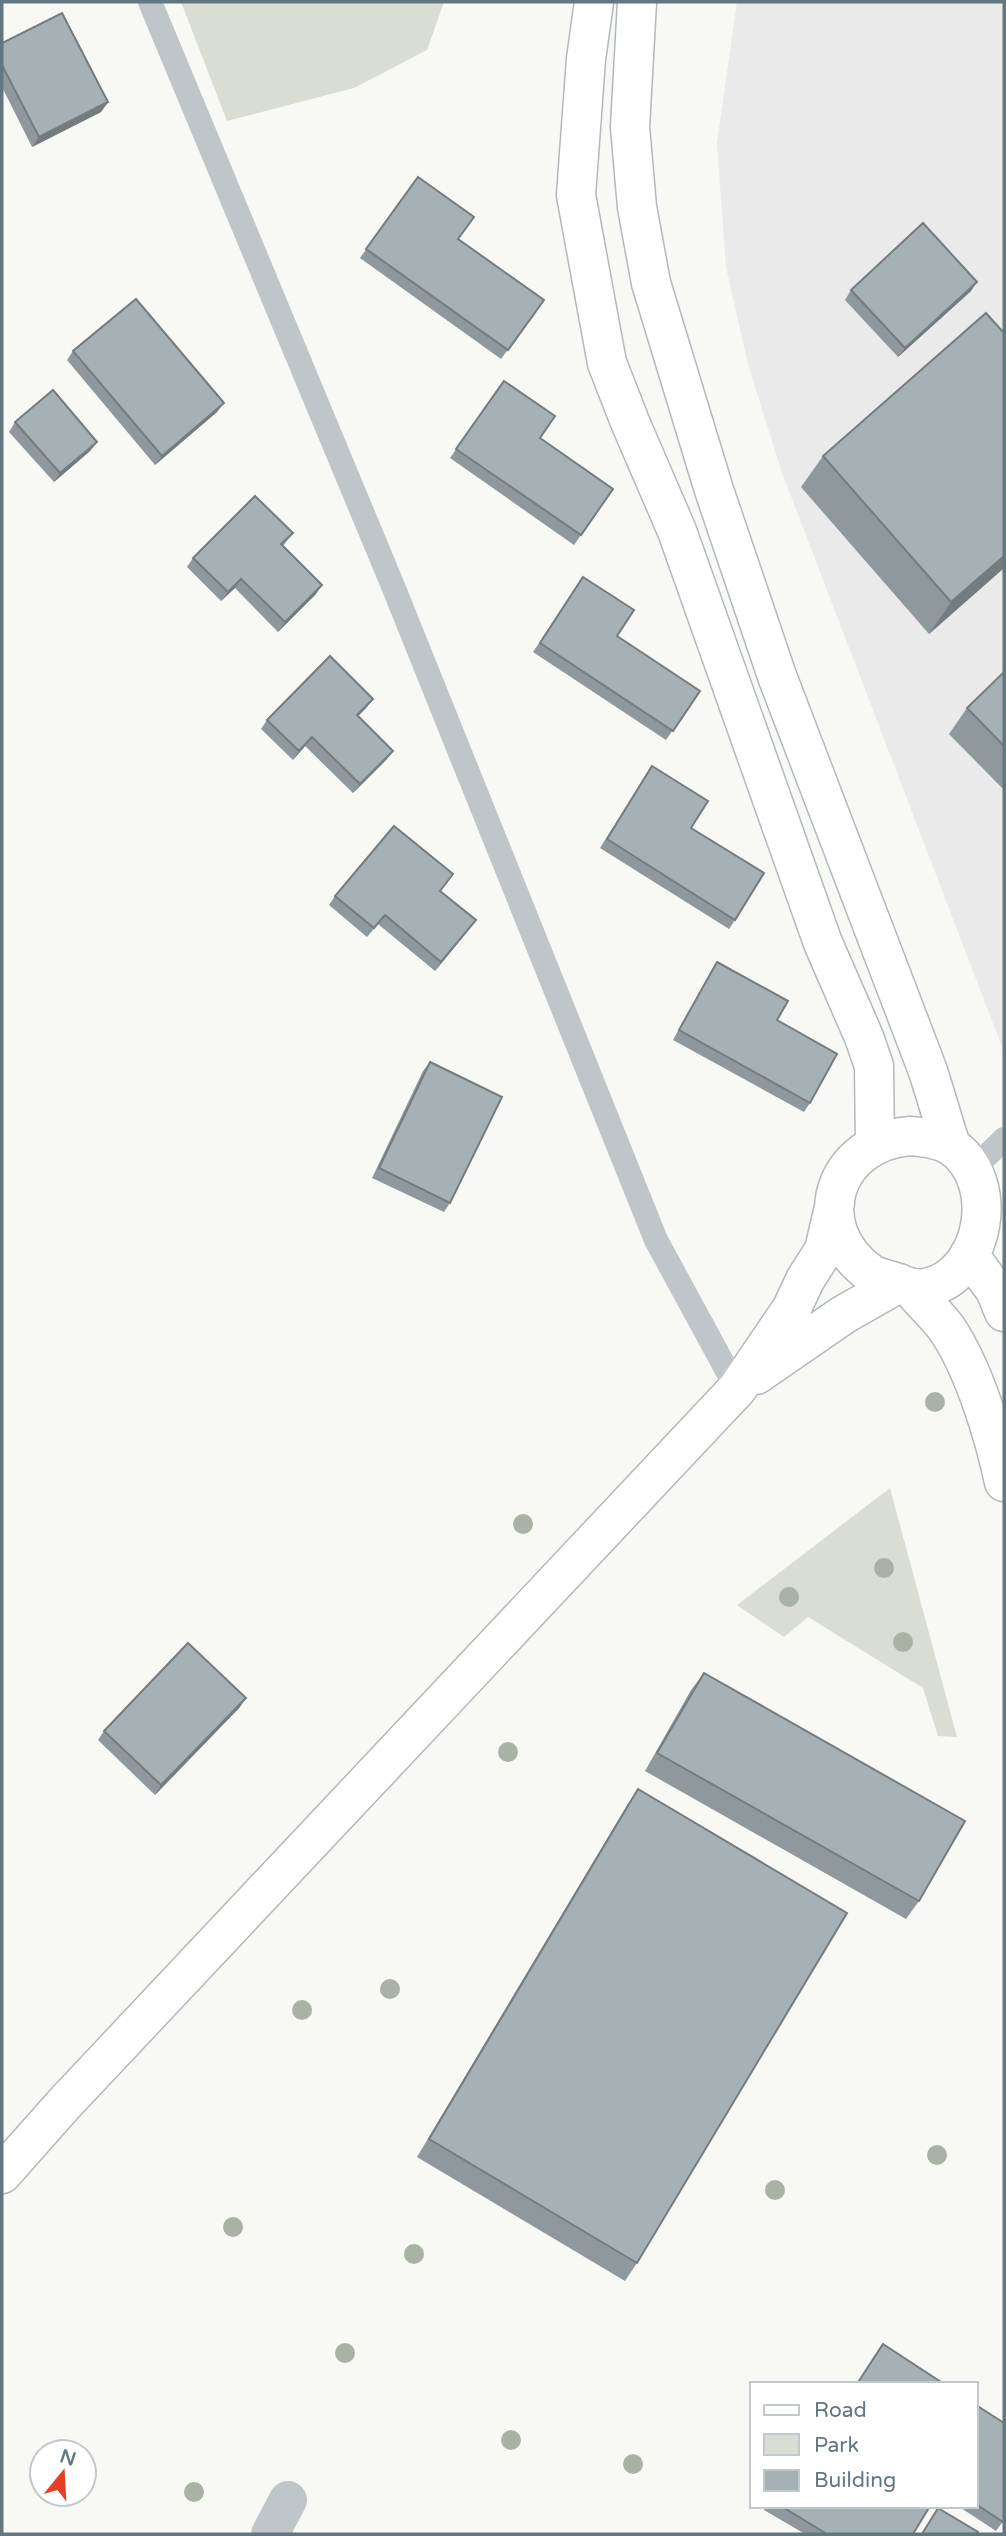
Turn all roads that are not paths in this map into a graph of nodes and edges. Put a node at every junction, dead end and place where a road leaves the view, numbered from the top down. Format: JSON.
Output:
{"nodes":[{"id":1,"x":150,"y":2,"type":"edge"},
{"id":2,"x":594,"y":2,"type":"edge"},
{"id":3,"x":637,"y":2,"type":"edge"},
{"id":4,"x":1004,"y":1139,"type":"edge"},
{"id":5,"x":875,"y":1144,"type":"junction"},
{"id":6,"x":962,"y":1158,"type":"junction"},
{"id":7,"x":835,"y":1203,"type":"junction"},
{"id":8,"x":969,"y":1255,"type":"junction"},
{"id":9,"x":905,"y":1286,"type":"junction"},
{"id":10,"x":1004,"y":1312,"type":"edge"},
{"id":11,"x":737,"y":1388,"type":"junction"},
{"id":12,"x":1004,"y":1482,"type":"edge"},
{"id":13,"x":2,"y":2174,"type":"edge"},
{"id":14,"x":288,"y":2500,"type":"dead end"},
{"id":15,"x":270,"y":2534,"type":"edge"}],
"edges":[{"from":1,"to":11,"type":"lane"},
{"from":2,"to":5,"type":"main road"},
{"from":3,"to":6,"type":"main road"},
{"from":4,"to":6,"type":"lane"},
{"from":5,"to":6,"type":"main road"},
{"from":5,"to":7,"type":"main road"},
{"from":6,"to":8,"type":"main road"},
{"from":7,"to":9,"type":"main road"},
{"from":7,"to":11,"type":"main road"},
{"from":8,"to":9,"type":"main road"},
{"from":8,"to":10,"type":"main road"},
{"from":9,"to":11,"type":"main road"},
{"from":9,"to":12,"type":"main road"},
{"from":11,"to":13,"type":"main road"},
{"from":14,"to":15,"type":"street"}]}
